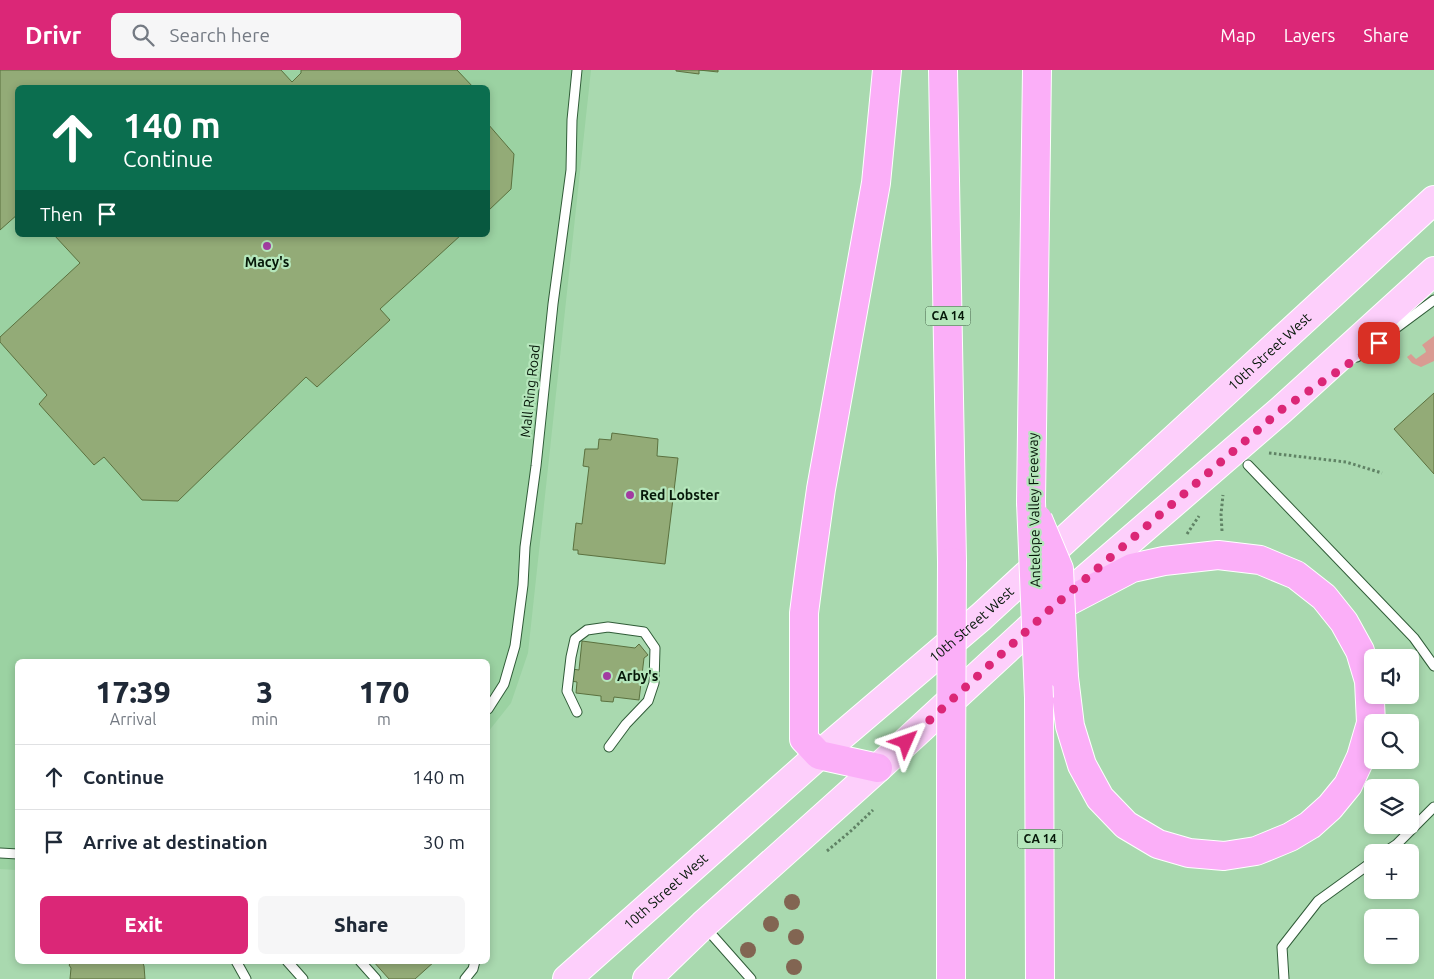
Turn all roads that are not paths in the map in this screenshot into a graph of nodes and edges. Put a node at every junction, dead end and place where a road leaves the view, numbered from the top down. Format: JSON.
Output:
{"nodes":[{"id":1,"x":577,"y":70,"type":"edge"},
{"id":2,"x":887,"y":70,"type":"edge"},
{"id":3,"x":944,"y":70,"type":"edge"},
{"id":4,"x":1037,"y":70,"type":"edge"},
{"id":5,"x":1434,"y":200,"type":"edge"},
{"id":6,"x":1434,"y":271,"type":"edge"},
{"id":7,"x":1434,"y":300,"type":"edge"},
{"id":8,"x":1346,"y":365,"type":"dead end"},
{"id":9,"x":1338,"y":371,"type":"dead end"},
{"id":10,"x":1281,"y":410,"type":"junction"},
{"id":11,"x":1248,"y":465,"type":"road end"},
{"id":12,"x":1031,"y":502,"type":"junction"},
{"id":13,"x":1046,"y":613,"type":"junction"},
{"id":14,"x":1434,"y":666,"type":"edge"},
{"id":15,"x":490,"y":706,"type":"edge"},
{"id":16,"x":577,"y":712,"type":"dead end"},
{"id":17,"x":609,"y":747,"type":"dead end"},
{"id":18,"x":819,"y":755,"type":"junction"},
{"id":19,"x":878,"y":768,"type":"junction"},
{"id":20,"x":1434,"y":807,"type":"edge"},
{"id":21,"x":1396,"y":844,"type":"edge"},
{"id":22,"x":0,"y":854,"type":"edge"},
{"id":23,"x":15,"y":854,"type":"edge"},
{"id":24,"x":1364,"y":868,"type":"edge"},
{"id":25,"x":703,"y":925,"type":"junction"},
{"id":26,"x":238,"y":964,"type":"edge"},
{"id":27,"x":290,"y":964,"type":"edge"},
{"id":28,"x":363,"y":964,"type":"edge"},
{"id":29,"x":474,"y":964,"type":"edge"},
{"id":30,"x":246,"y":979,"type":"edge"},
{"id":31,"x":303,"y":979,"type":"edge"},
{"id":32,"x":376,"y":979,"type":"edge"},
{"id":33,"x":465,"y":979,"type":"edge"},
{"id":34,"x":566,"y":979,"type":"edge"},
{"id":35,"x":647,"y":979,"type":"edge"},
{"id":36,"x":751,"y":979,"type":"edge"},
{"id":37,"x":951,"y":979,"type":"edge"},
{"id":38,"x":1040,"y":979,"type":"edge"},
{"id":39,"x":1284,"y":979,"type":"edge"}],
"edges":[{"from":1,"to":15,"type":"lane","name":"Mall Ring Road"},
{"from":2,"to":18,"type":"highway"},
{"from":3,"to":37,"type":"highway","number":"CA 14","bridge":true},
{"from":4,"to":12,"type":"highway","name":"Antelope Valley Freeway","number":"CA 14"},
{"from":5,"to":18,"type":"main road","name":"10th Street West"},
{"from":6,"to":10,"type":"main road"},
{"from":7,"to":8,"type":"lane"},
{"from":9,"to":10,"type":"lane"},
{"from":10,"to":13,"type":"main road"},
{"from":11,"to":14,"type":"lane"},
{"from":12,"to":13,"type":"highway","bridge":true},
{"from":12,"to":38,"type":"highway","name":"Antelope Valley Freeway","number":"CA 14","bridge":true},
{"from":13,"to":19,"type":"main road"},
{"from":16,"to":17,"type":"lane"},
{"from":18,"to":19,"type":"highway"},
{"from":18,"to":34,"type":"main road","name":"10th Street West"},
{"from":19,"to":25,"type":"main road"},
{"from":20,"to":21,"type":"lane"},
{"from":22,"to":23,"type":"lane"},
{"from":24,"to":39,"type":"lane"},
{"from":25,"to":35,"type":"main road"},
{"from":25,"to":36,"type":"lane"},
{"from":26,"to":30,"type":"lane"},
{"from":27,"to":31,"type":"lane"},
{"from":28,"to":32,"type":"lane"},
{"from":29,"to":33,"type":"lane"}]}
